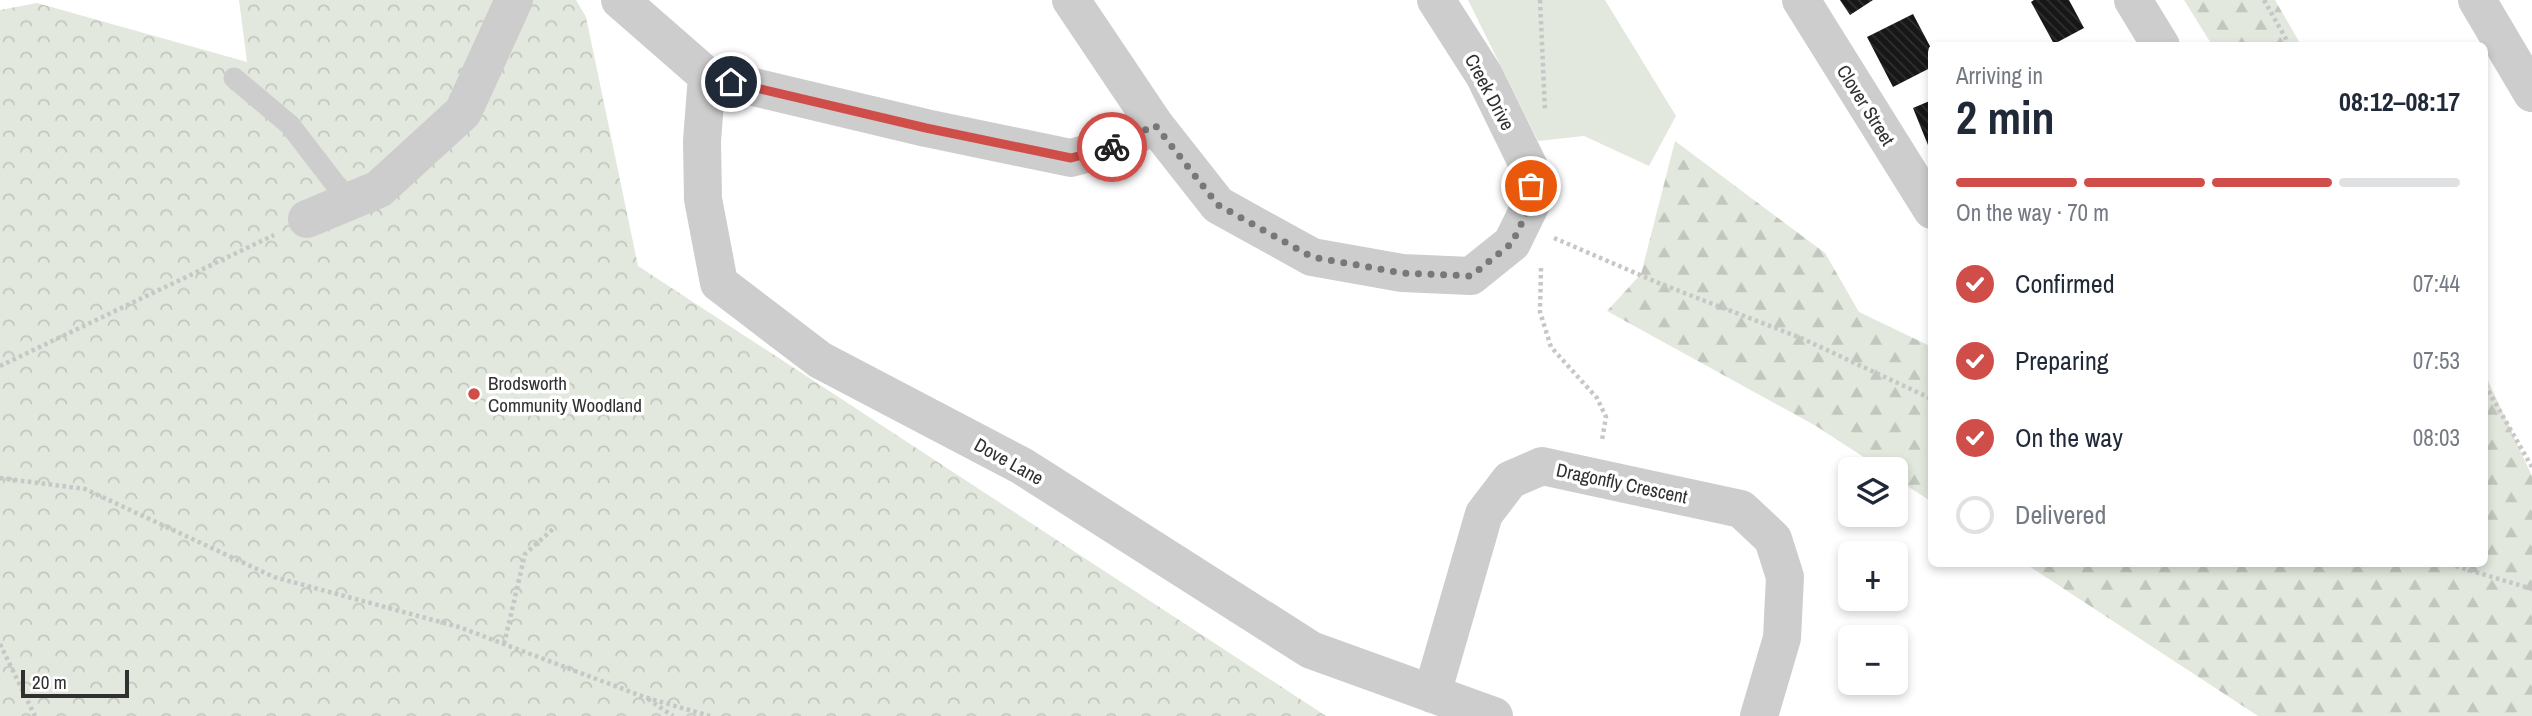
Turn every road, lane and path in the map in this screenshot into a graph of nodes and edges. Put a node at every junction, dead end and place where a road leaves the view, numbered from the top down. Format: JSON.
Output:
{"nodes":[{"id":1,"x":513,"y":0,"type":"edge"},
{"id":2,"x":620,"y":0,"type":"edge"},
{"id":3,"x":1071,"y":0,"type":"edge"},
{"id":4,"x":1436,"y":0,"type":"edge"},
{"id":5,"x":1540,"y":0,"type":"edge"},
{"id":6,"x":1801,"y":0,"type":"edge"},
{"id":7,"x":2133,"y":0,"type":"edge"},
{"id":8,"x":2264,"y":0,"type":"edge"},
{"id":9,"x":2477,"y":0,"type":"edge"},
{"id":10,"x":2159,"y":42,"type":"edge"},
{"id":11,"x":2288,"y":42,"type":"edge"},
{"id":12,"x":707,"y":76,"type":"junction"},
{"id":13,"x":234,"y":78,"type":"dead end"},
{"id":14,"x":2532,"y":93,"type":"edge"},
{"id":15,"x":1155,"y":125,"type":"junction"},
{"id":16,"x":1530,"y":169,"type":"junction"},
{"id":17,"x":349,"y":202,"type":"junction"},
{"id":18,"x":1928,"y":204,"type":"edge"},
{"id":19,"x":307,"y":219,"type":"joint"},
{"id":20,"x":1553,"y":237,"type":"dead end"},
{"id":21,"x":1540,"y":312,"type":"dead end"},
{"id":22,"x":0,"y":366,"type":"edge"},
{"id":23,"x":2488,"y":390,"type":"edge"},
{"id":24,"x":1928,"y":396,"type":"edge"},
{"id":25,"x":1606,"y":417,"type":"dead end"},
{"id":26,"x":2532,"y":467,"type":"edge"},
{"id":27,"x":0,"y":478,"type":"edge"},
{"id":28,"x":553,"y":528,"type":"dead end"},
{"id":29,"x":2459,"y":567,"type":"edge"},
{"id":30,"x":2532,"y":589,"type":"edge"},
{"id":31,"x":0,"y":644,"type":"edge"},
{"id":32,"x":504,"y":644,"type":"junction"},
{"id":33,"x":1432,"y":694,"type":"junction"},
{"id":34,"x":644,"y":697,"type":"junction"},
{"id":35,"x":35,"y":716,"type":"edge"},
{"id":36,"x":673,"y":716,"type":"edge"},
{"id":37,"x":710,"y":716,"type":"edge"},
{"id":38,"x":1491,"y":716,"type":"edge"},
{"id":39,"x":1759,"y":716,"type":"edge"}],
"edges":[{"from":1,"to":17,"type":"street"},
{"from":2,"to":12,"type":"street"},
{"from":3,"to":15,"type":"street"},
{"from":4,"to":16,"type":"street","name":"Creek Drive"},
{"from":5,"to":16,"type":"path"},
{"from":6,"to":18,"type":"street","name":"Clover Street"},
{"from":7,"to":10,"type":"street"},
{"from":8,"to":11,"type":"path"},
{"from":9,"to":14,"type":"street"},
{"from":12,"to":15,"type":"street"},
{"from":12,"to":33,"type":"street","name":"Dove Lane"},
{"from":13,"to":17,"type":"lane"},
{"from":15,"to":16,"type":"street","name":"Creek Drive"},
{"from":17,"to":19,"type":"street"},
{"from":19,"to":22,"type":"path"},
{"from":20,"to":24,"type":"path"},
{"from":21,"to":25,"type":"path"},
{"from":23,"to":26,"type":"path"},
{"from":27,"to":32,"type":"path"},
{"from":28,"to":32,"type":"path"},
{"from":29,"to":30,"type":"path"},
{"from":31,"to":35,"type":"path"},
{"from":32,"to":34,"type":"path"},
{"from":33,"to":38,"type":"street","name":"Dove Lane"},
{"from":33,"to":39,"type":"street","name":"Dragonfly Crescent"},
{"from":34,"to":36,"type":"path"},
{"from":34,"to":37,"type":"path"}]}
